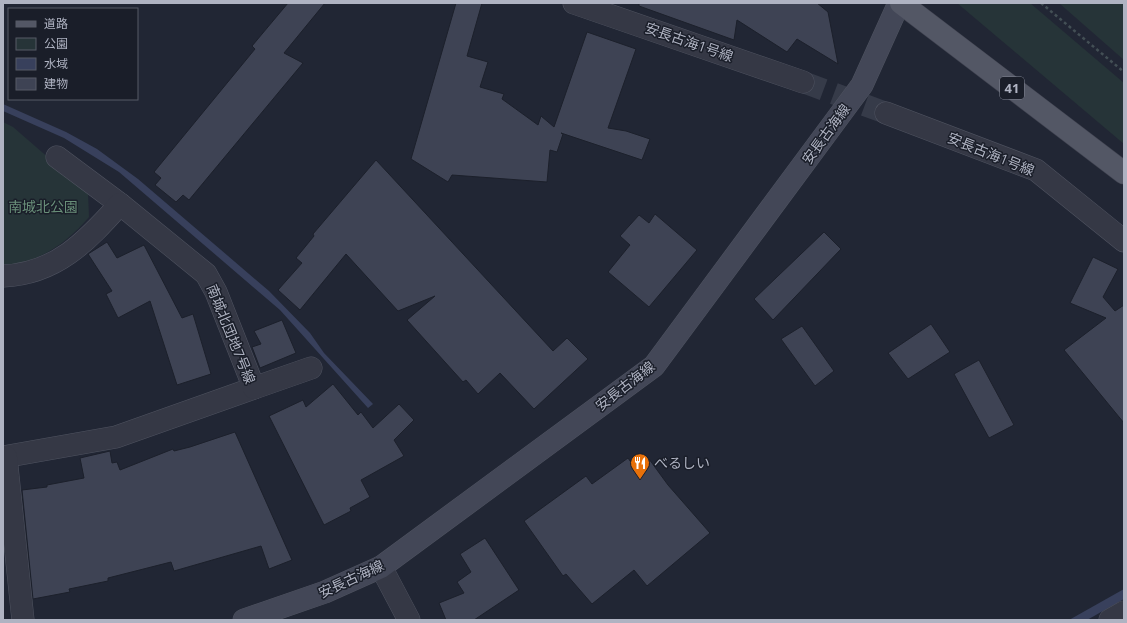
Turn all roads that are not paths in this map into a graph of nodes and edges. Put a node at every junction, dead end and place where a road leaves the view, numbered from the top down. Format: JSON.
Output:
{"nodes":[{"id":1,"x":574,"y":3,"type":"edge"},
{"id":2,"x":900,"y":3,"type":"edge"},
{"id":3,"x":803,"y":82,"type":"tunnel mouth"},
{"id":4,"x":886,"y":113,"type":"tunnel mouth"},
{"id":5,"x":58,"y":157,"type":"dead end"},
{"id":6,"x":1124,"y":173,"type":"edge"},
{"id":7,"x":120,"y":204,"type":"junction"},
{"id":8,"x":1124,"y":242,"type":"edge"},
{"id":9,"x":3,"y":276,"type":"edge"},
{"id":10,"x":311,"y":368,"type":"dead end"},
{"id":11,"x":254,"y":388,"type":"junction"},
{"id":12,"x":4,"y":457,"type":"edge"},
{"id":13,"x":381,"y":567,"type":"junction"},
{"id":14,"x":1124,"y":612,"type":"edge"},
{"id":15,"x":23,"y":620,"type":"edge"},
{"id":16,"x":244,"y":620,"type":"edge"},
{"id":17,"x":408,"y":620,"type":"edge"},
{"id":18,"x":1110,"y":620,"type":"edge"}],
"edges":[{"from":1,"to":3,"type":"street","name":"安長古海1号線"},
{"from":2,"to":6,"type":"main road","number":"41"},
{"from":2,"to":13,"type":"street","name":"安長古海線"},
{"from":4,"to":8,"type":"street","name":"安長古海1号線"},
{"from":5,"to":7,"type":"street","name":"南城北団地7号線"},
{"from":7,"to":9,"type":"street"},
{"from":7,"to":11,"type":"street","name":"南城北団地7号線"},
{"from":10,"to":11,"type":"street"},
{"from":11,"to":12,"type":"street","name":"南城北団地7号線"},
{"from":12,"to":15,"type":"street"},
{"from":13,"to":16,"type":"street","name":"安長古海線"},
{"from":13,"to":17,"type":"street"},
{"from":14,"to":18,"type":"street"}]}
